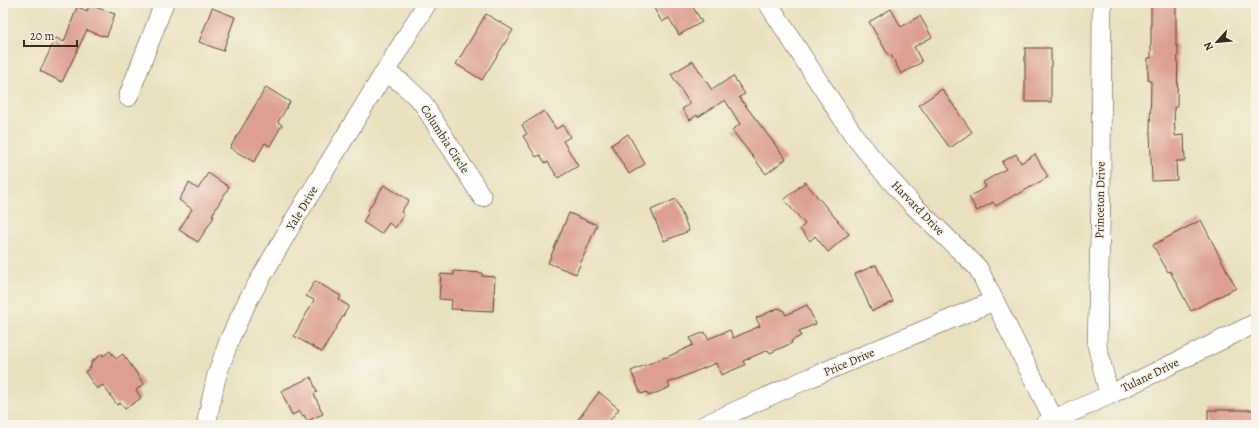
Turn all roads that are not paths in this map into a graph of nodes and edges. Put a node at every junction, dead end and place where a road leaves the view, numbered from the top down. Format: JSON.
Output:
{"nodes":[{"id":1,"x":164,"y":3,"type":"edge"},
{"id":2,"x":427,"y":3,"type":"edge"},
{"id":3,"x":768,"y":3,"type":"edge"},
{"id":4,"x":1102,"y":3,"type":"edge"},
{"id":5,"x":385,"y":72,"type":"junction"},
{"id":6,"x":128,"y":97,"type":"dead end"},
{"id":7,"x":482,"y":197,"type":"dead end"},
{"id":8,"x":994,"y":301,"type":"junction"},
{"id":9,"x":1256,"y":323,"type":"edge"},
{"id":10,"x":1109,"y":395,"type":"junction"},
{"id":11,"x":1049,"y":423,"type":"edge"},
{"id":12,"x":206,"y":425,"type":"edge"},
{"id":13,"x":705,"y":425,"type":"edge"}],
"edges":[{"from":1,"to":6,"type":"street"},
{"from":2,"to":5,"type":"street","name":"Yale Drive"},
{"from":3,"to":8,"type":"street","name":"Harvard Drive"},
{"from":4,"to":10,"type":"street","name":"Princeton Drive"},
{"from":5,"to":7,"type":"street","name":"Columbia Circle"},
{"from":5,"to":12,"type":"street","name":"Yale Drive"},
{"from":8,"to":11,"type":"street","name":"Harvard Drive"},
{"from":8,"to":13,"type":"street","name":"Price Drive"},
{"from":9,"to":10,"type":"street","name":"Tulane Drive"},
{"from":10,"to":11,"type":"street","name":"Tulane Drive"}]}
